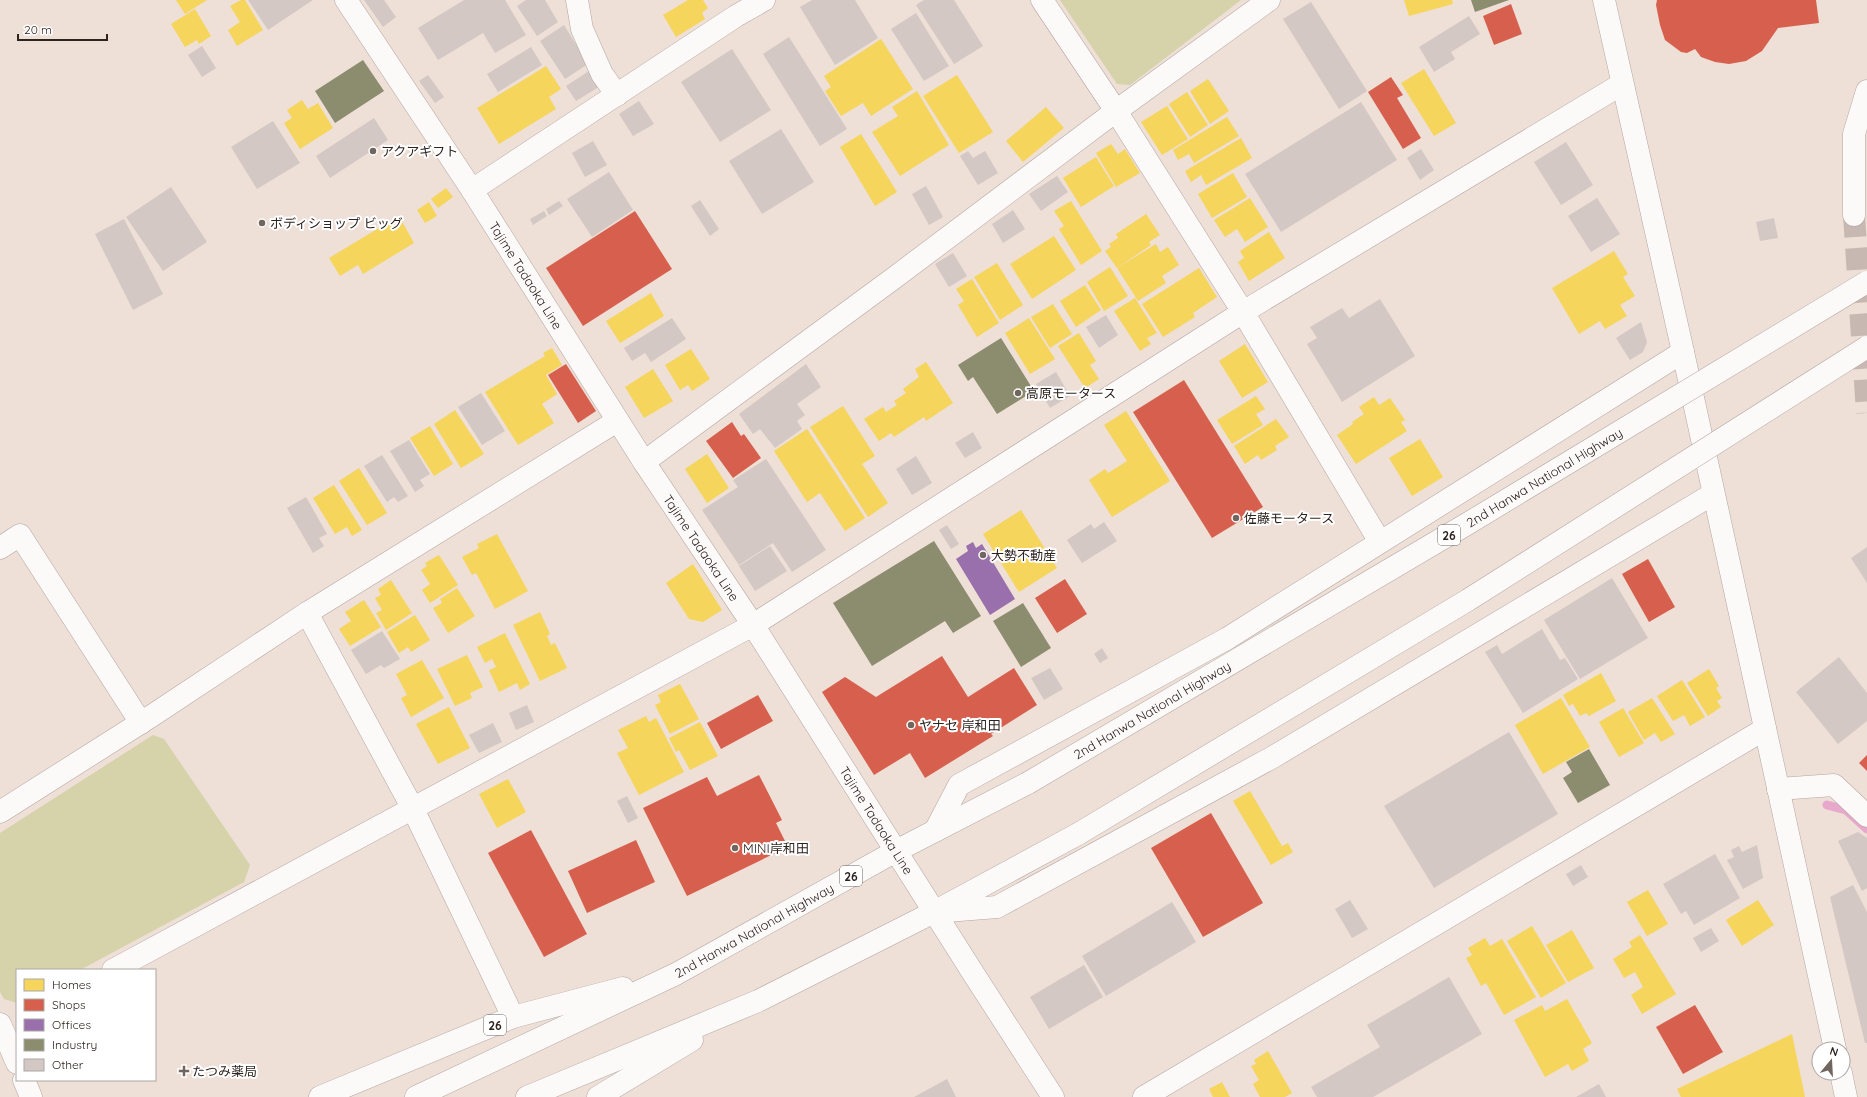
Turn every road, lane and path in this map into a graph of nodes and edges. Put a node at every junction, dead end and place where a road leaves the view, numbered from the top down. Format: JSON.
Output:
{"nodes":[{"id":1,"x":346,"y":0,"type":"edge"},
{"id":2,"x":577,"y":0,"type":"edge"},
{"id":3,"x":764,"y":0,"type":"edge"},
{"id":4,"x":1042,"y":0,"type":"edge"},
{"id":5,"x":1269,"y":0,"type":"edge"},
{"id":6,"x":1604,"y":0,"type":"edge"},
{"id":7,"x":731,"y":8,"type":"edge"},
{"id":8,"x":1622,"y":84,"type":"junction"},
{"id":9,"x":1867,"y":91,"type":"edge"},
{"id":10,"x":617,"y":95,"type":"junction"},
{"id":11,"x":1116,"y":111,"type":"junction"},
{"id":12,"x":472,"y":190,"type":"junction"},
{"id":13,"x":1854,"y":214,"type":"tunnel mouth"},
{"id":14,"x":1867,"y":282,"type":"edge"},
{"id":15,"x":1243,"y":312,"type":"junction"},
{"id":16,"x":1867,"y":347,"type":"edge"},
{"id":17,"x":1683,"y":352,"type":"junction"},
{"id":18,"x":618,"y":421,"type":"junction"},
{"id":19,"x":644,"y":462,"type":"junction"},
{"id":20,"x":1713,"y":494,"type":"junction"},
{"id":21,"x":1380,"y":542,"type":"junction"},
{"id":22,"x":0,"y":548,"type":"edge"},
{"id":23,"x":307,"y":613,"type":"junction"},
{"id":24,"x":753,"y":625,"type":"junction"},
{"id":25,"x":141,"y":723,"type":"junction"},
{"id":26,"x":1765,"y":729,"type":"junction"},
{"id":27,"x":1778,"y":789,"type":"junction"},
{"id":28,"x":413,"y":809,"type":"junction"},
{"id":29,"x":0,"y":812,"type":"edge"},
{"id":30,"x":1867,"y":816,"type":"edge"},
{"id":31,"x":935,"y":831,"type":"junction"},
{"id":32,"x":896,"y":850,"type":"junction"},
{"id":33,"x":934,"y":912,"type":"junction"},
{"id":34,"x":115,"y":969,"type":"edge"},
{"id":35,"x":676,"y":974,"type":"junction"},
{"id":36,"x":758,"y":1001,"type":"junction"},
{"id":37,"x":513,"y":1017,"type":"junction"},
{"id":38,"x":5,"y":1026,"type":"edge"},
{"id":39,"x":1833,"y":1041,"type":"edge"},
{"id":40,"x":16,"y":1060,"type":"edge"},
{"id":41,"x":24,"y":1081,"type":"edge"},
{"id":42,"x":1843,"y":1081,"type":"edge"},
{"id":43,"x":31,"y":1097,"type":"edge"},
{"id":44,"x":320,"y":1097,"type":"edge"},
{"id":45,"x":416,"y":1097,"type":"edge"},
{"id":46,"x":527,"y":1097,"type":"edge"},
{"id":47,"x":598,"y":1097,"type":"edge"},
{"id":48,"x":1053,"y":1097,"type":"edge"},
{"id":49,"x":1144,"y":1097,"type":"edge"},
{"id":50,"x":1846,"y":1097,"type":"edge"}],
"edges":[{"from":1,"to":12,"type":"main road","name":"Tajime Tadaoka Line"},
{"from":2,"to":10,"type":"main road"},
{"from":3,"to":7,"type":"main road"},
{"from":4,"to":11,"type":"main road"},
{"from":5,"to":11,"type":"main road"},
{"from":6,"to":8,"type":"main road"},
{"from":7,"to":10,"type":"main road"},
{"from":8,"to":15,"type":"main road"},
{"from":8,"to":17,"type":"main road"},
{"from":9,"to":13,"type":"main road"},
{"from":10,"to":12,"type":"main road"},
{"from":11,"to":15,"type":"main road"},
{"from":11,"to":19,"type":"main road"},
{"from":12,"to":18,"type":"main road","name":"Tajime Tadaoka Line"},
{"from":14,"to":31,"type":"main road","name":"2nd Hanwa National Highway","number":"26","bridge":true},
{"from":15,"to":21,"type":"main road"},
{"from":15,"to":24,"type":"main road"},
{"from":16,"to":33,"type":"main road","bridge":true},
{"from":17,"to":20,"type":"main road"},
{"from":17,"to":21,"type":"main road","number":"26"},
{"from":18,"to":19,"type":"main road","name":"Tajime Tadaoka Line"},
{"from":18,"to":23,"type":"main road"},
{"from":19,"to":24,"type":"main road","name":"Tajime Tadaoka Line"},
{"from":20,"to":26,"type":"main road"},
{"from":20,"to":33,"type":"main road"},
{"from":21,"to":31,"type":"main road","number":"26"},
{"from":22,"to":25,"type":"main road"},
{"from":23,"to":25,"type":"main road"},
{"from":23,"to":28,"type":"main road"},
{"from":24,"to":28,"type":"main road"},
{"from":24,"to":32,"type":"main road","name":"Tajime Tadaoka Line"},
{"from":25,"to":29,"type":"main road"},
{"from":26,"to":27,"type":"main road"},
{"from":26,"to":49,"type":"main road"},
{"from":27,"to":30,"type":"main road"},
{"from":27,"to":39,"type":"main road"},
{"from":28,"to":34,"type":"main road"},
{"from":28,"to":37,"type":"main road"},
{"from":31,"to":32,"type":"main road","name":"2nd Hanwa National Highway","number":"26"},
{"from":32,"to":33,"type":"main road","name":"Tajime Tadaoka Line"},
{"from":32,"to":35,"type":"main road","name":"2nd Hanwa National Highway","number":"26"},
{"from":33,"to":36,"type":"main road"},
{"from":33,"to":48,"type":"main road","name":"Tajime Tadaoka Line"},
{"from":35,"to":37,"type":"main road","number":"26"},
{"from":35,"to":45,"type":"main road","name":"2nd Hanwa National Highway","number":"26"},
{"from":36,"to":46,"type":"main road"},
{"from":36,"to":47,"type":"main road"},
{"from":37,"to":44,"type":"main road","number":"26"},
{"from":38,"to":40,"type":"main road"},
{"from":41,"to":43,"type":"main road"},
{"from":42,"to":50,"type":"main road"}]}
